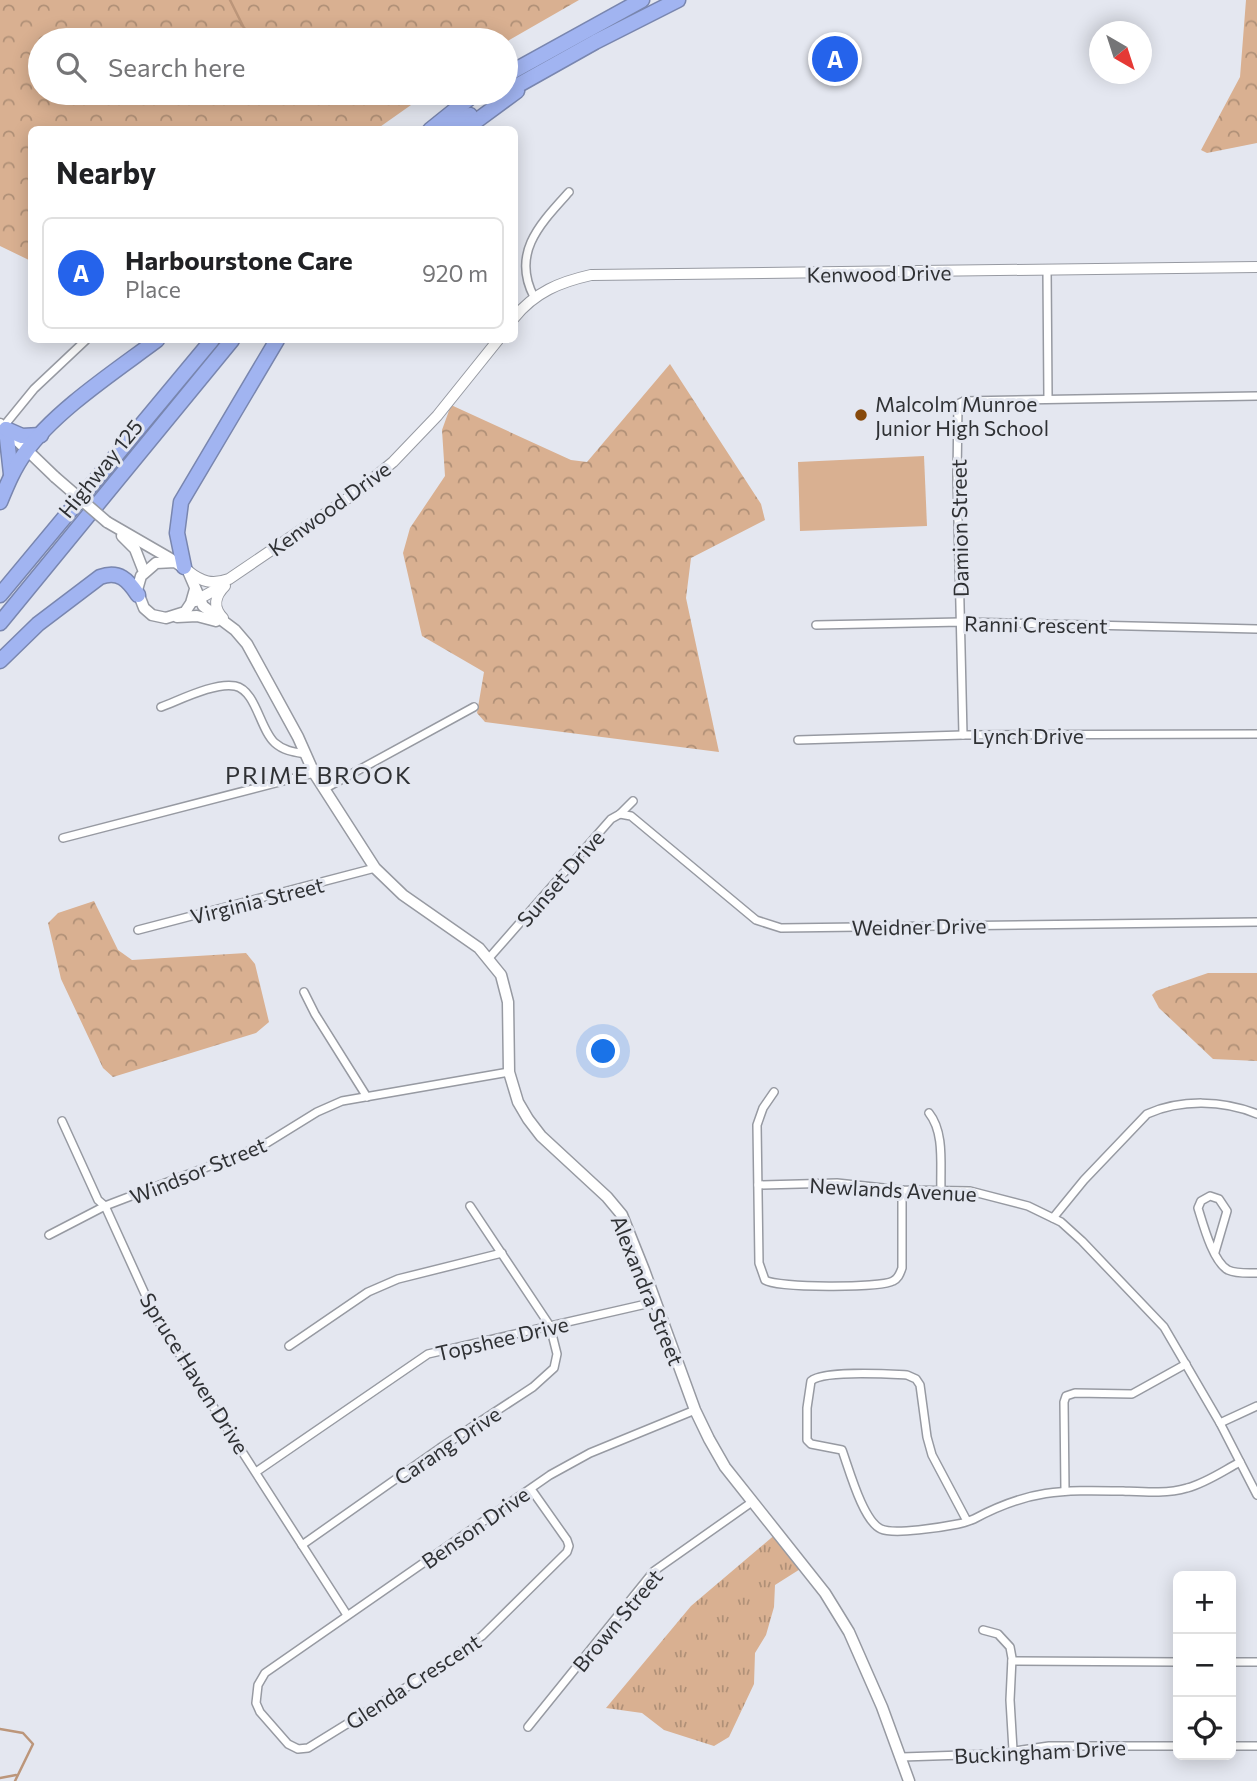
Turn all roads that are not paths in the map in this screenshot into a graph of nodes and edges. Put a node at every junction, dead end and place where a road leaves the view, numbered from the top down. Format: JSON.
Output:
{"nodes":[{"id":1,"x":642,"y":0,"type":"edge"},
{"id":2,"x":678,"y":0,"type":"edge"},
{"id":3,"x":565,"y":58,"type":"junction"},
{"id":4,"x":518,"y":68,"type":"edge"},
{"id":5,"x":518,"y":85,"type":"edge"},
{"id":6,"x":518,"y":92,"type":"edge"},
{"id":7,"x":461,"y":105,"type":"edge"},
{"id":8,"x":486,"y":105,"type":"edge"},
{"id":9,"x":499,"y":105,"type":"edge"},
{"id":10,"x":435,"y":126,"type":"edge"},
{"id":11,"x":454,"y":126,"type":"edge"},
{"id":12,"x":470,"y":126,"type":"edge"},
{"id":13,"x":569,"y":192,"type":"dead end"},
{"id":14,"x":1257,"y":267,"type":"edge"},
{"id":15,"x":1047,"y":270,"type":"junction"},
{"id":16,"x":534,"y":297,"type":"junction"},
{"id":17,"x":518,"y":314,"type":"edge"},
{"id":18,"x":83,"y":343,"type":"edge"},
{"id":19,"x":153,"y":343,"type":"edge"},
{"id":20,"x":210,"y":343,"type":"edge"},
{"id":21,"x":230,"y":343,"type":"edge"},
{"id":22,"x":275,"y":343,"type":"edge"},
{"id":23,"x":496,"y":343,"type":"edge"},
{"id":24,"x":1257,"y":396,"type":"edge"},
{"id":25,"x":1048,"y":398,"type":"junction"},
{"id":26,"x":3,"y":426,"type":"edge"},
{"id":27,"x":41,"y":435,"type":"junction"},
{"id":28,"x":27,"y":450,"type":"junction"},
{"id":29,"x":11,"y":476,"type":"junction"},
{"id":30,"x":0,"y":502,"type":"edge"},
{"id":31,"x":107,"y":522,"type":"junction"},
{"id":32,"x":184,"y":567,"type":"junction"},
{"id":33,"x":144,"y":572,"type":"junction"},
{"id":34,"x":232,"y":579,"type":"junction"},
{"id":35,"x":0,"y":595,"type":"edge"},
{"id":36,"x":138,"y":595,"type":"junction"},
{"id":37,"x":195,"y":597,"type":"junction"},
{"id":38,"x":171,"y":618,"type":"junction"},
{"id":39,"x":961,"y":622,"type":"junction"},
{"id":40,"x":0,"y":623,"type":"edge"},
{"id":41,"x":816,"y":625,"type":"dead end"},
{"id":42,"x":230,"y":626,"type":"junction"},
{"id":43,"x":1257,"y":629,"type":"edge"},
{"id":44,"x":0,"y":661,"type":"edge"},
{"id":45,"x":162,"y":707,"type":"dead end"},
{"id":46,"x":474,"y":707,"type":"dead end"},
{"id":47,"x":1257,"y":734,"type":"edge"},
{"id":48,"x":963,"y":735,"type":"junction"},
{"id":49,"x":799,"y":740,"type":"dead end"},
{"id":50,"x":306,"y":754,"type":"junction"},
{"id":51,"x":314,"y":773,"type":"junction"},
{"id":52,"x":324,"y":789,"type":"junction"},
{"id":53,"x":633,"y":801,"type":"dead end"},
{"id":54,"x":620,"y":814,"type":"junction"},
{"id":55,"x":63,"y":838,"type":"dead end"},
{"id":56,"x":375,"y":868,"type":"junction"},
{"id":57,"x":1257,"y":922,"type":"edge"},
{"id":58,"x":138,"y":930,"type":"dead end"},
{"id":59,"x":489,"y":958,"type":"junction"},
{"id":60,"x":304,"y":992,"type":"dead end"},
{"id":61,"x":509,"y":1072,"type":"junction"},
{"id":62,"x":774,"y":1092,"type":"dead end"},
{"id":63,"x":367,"y":1097,"type":"junction"},
{"id":64,"x":929,"y":1113,"type":"dead end"},
{"id":65,"x":1257,"y":1114,"type":"edge"},
{"id":66,"x":62,"y":1121,"type":"dead end"},
{"id":67,"x":758,"y":1185,"type":"junction"},
{"id":68,"x":902,"y":1190,"type":"junction"},
{"id":69,"x":941,"y":1190,"type":"junction"},
{"id":70,"x":105,"y":1206,"type":"junction"},
{"id":71,"x":470,"y":1206,"type":"dead end"},
{"id":72,"x":1053,"y":1218,"type":"junction"},
{"id":73,"x":49,"y":1235,"type":"dead end"},
{"id":74,"x":502,"y":1252,"type":"junction"},
{"id":75,"x":1215,"y":1252,"type":"junction"},
{"id":76,"x":1257,"y":1273,"type":"edge"},
{"id":77,"x":656,"y":1302,"type":"junction"},
{"id":78,"x":550,"y":1326,"type":"junction"},
{"id":79,"x":289,"y":1346,"type":"dead end"},
{"id":80,"x":1186,"y":1364,"type":"junction"},
{"id":81,"x":1257,"y":1406,"type":"edge"},
{"id":82,"x":695,"y":1410,"type":"junction"},
{"id":83,"x":1220,"y":1423,"type":"junction"},
{"id":84,"x":1240,"y":1462,"type":"junction"},
{"id":85,"x":256,"y":1472,"type":"junction"},
{"id":86,"x":531,"y":1489,"type":"junction"},
{"id":87,"x":1065,"y":1490,"type":"junction"},
{"id":88,"x":1257,"y":1495,"type":"edge"},
{"id":89,"x":752,"y":1502,"type":"junction"},
{"id":90,"x":967,"y":1521,"type":"junction"},
{"id":91,"x":302,"y":1545,"type":"junction"},
{"id":92,"x":347,"y":1615,"type":"junction"},
{"id":93,"x":983,"y":1630,"type":"dead end"},
{"id":94,"x":1012,"y":1661,"type":"junction"},
{"id":95,"x":1173,"y":1662,"type":"edge"},
{"id":96,"x":1236,"y":1662,"type":"edge"},
{"id":97,"x":1257,"y":1662,"type":"edge"},
{"id":98,"x":268,"y":1670,"type":"joint"},
{"id":99,"x":528,"y":1727,"type":"dead end"},
{"id":100,"x":1173,"y":1746,"type":"edge"},
{"id":101,"x":1236,"y":1746,"type":"edge"},
{"id":102,"x":1257,"y":1746,"type":"edge"},
{"id":103,"x":1013,"y":1750,"type":"junction"},
{"id":104,"x":902,"y":1757,"type":"junction"},
{"id":105,"x":909,"y":1781,"type":"edge"}],
"edges":[{"from":1,"to":4,"type":"highway"},
{"from":2,"to":3,"type":"highway"},
{"from":3,"to":5,"type":"highway"},
{"from":3,"to":6,"type":"highway"},
{"from":7,"to":10,"type":"highway"},
{"from":8,"to":11,"type":"highway"},
{"from":9,"to":12,"type":"highway"},
{"from":13,"to":16,"type":"street"},
{"from":14,"to":15,"type":"street","name":"Kenwood Drive"},
{"from":15,"to":16,"type":"street","name":"Kenwood Drive"},
{"from":15,"to":25,"type":"street"},
{"from":16,"to":17,"type":"street","name":"Kenwood Drive"},
{"from":18,"to":26,"type":"street"},
{"from":19,"to":27,"type":"highway"},
{"from":20,"to":35,"type":"highway","name":"Highway 125"},
{"from":21,"to":40,"type":"highway","name":"Highway 125"},
{"from":22,"to":32,"type":"highway"},
{"from":23,"to":34,"type":"street","name":"Kenwood Drive"},
{"from":24,"to":25,"type":"street"},
{"from":25,"to":39,"type":"street","name":"Damion Street"},
{"from":26,"to":27,"type":"highway"},
{"from":26,"to":28,"type":"main road"},
{"from":26,"to":29,"type":"highway"},
{"from":27,"to":28,"type":"highway"},
{"from":28,"to":29,"type":"highway"},
{"from":28,"to":31,"type":"main road","bridge":true},
{"from":29,"to":30,"type":"highway"},
{"from":31,"to":32,"type":"main road"},
{"from":31,"to":33,"type":"main road"},
{"from":32,"to":33,"type":"main road"},
{"from":32,"to":34,"type":"street","name":"Kenwood Drive"},
{"from":32,"to":37,"type":"main road"},
{"from":33,"to":36,"type":"main road"},
{"from":34,"to":37,"type":"street","name":"Kenwood Drive"},
{"from":34,"to":42,"type":"street"},
{"from":36,"to":38,"type":"main road"},
{"from":36,"to":44,"type":"highway"},
{"from":37,"to":38,"type":"main road"},
{"from":37,"to":42,"type":"main road","name":"Alexandra Street"},
{"from":38,"to":42,"type":"main road"},
{"from":39,"to":41,"type":"street","name":"Ranni Crescent"},
{"from":39,"to":43,"type":"street","name":"Ranni Crescent"},
{"from":39,"to":48,"type":"street","name":"Damion Street"},
{"from":42,"to":50,"type":"main road","name":"Alexandra Street"},
{"from":45,"to":50,"type":"street"},
{"from":46,"to":52,"type":"street"},
{"from":47,"to":48,"type":"street","name":"Lynch Drive"},
{"from":48,"to":49,"type":"street","name":"Lynch Drive"},
{"from":50,"to":51,"type":"main road","name":"Alexandra Street"},
{"from":51,"to":52,"type":"main road","name":"Alexandra Street"},
{"from":51,"to":55,"type":"street"},
{"from":52,"to":56,"type":"main road","name":"Alexandra Street"},
{"from":53,"to":54,"type":"street","name":"Sunset Drive"},
{"from":54,"to":57,"type":"street","name":"Weidner Drive"},
{"from":54,"to":59,"type":"street","name":"Sunset Drive"},
{"from":56,"to":58,"type":"street","name":"Virginia Street"},
{"from":56,"to":59,"type":"main road","name":"Alexandra Street"},
{"from":59,"to":61,"type":"main road","name":"Alexandra Street"},
{"from":60,"to":63,"type":"street"},
{"from":61,"to":63,"type":"street","name":"Windsor Street"},
{"from":61,"to":77,"type":"main road","name":"Alexandra Street"},
{"from":62,"to":67,"type":"street"},
{"from":63,"to":70,"type":"street","name":"Windsor Street"},
{"from":64,"to":69,"type":"street"},
{"from":65,"to":72,"type":"street"},
{"from":66,"to":70,"type":"street","name":"Spruce Haven Drive"},
{"from":67,"to":68,"type":"street","name":"Newlands Avenue"},
{"from":67,"to":68,"type":"street"},
{"from":68,"to":69,"type":"street","name":"Newlands Avenue"},
{"from":69,"to":72,"type":"street","name":"Newlands Avenue"},
{"from":70,"to":73,"type":"street","name":"Windsor Street"},
{"from":70,"to":85,"type":"street","name":"Spruce Haven Drive"},
{"from":71,"to":74,"type":"street"},
{"from":72,"to":80,"type":"street","name":"Newlands Avenue"},
{"from":74,"to":78,"type":"street"},
{"from":74,"to":79,"type":"street"},
{"from":75,"to":75,"type":"street"},
{"from":75,"to":76,"type":"street"},
{"from":77,"to":78,"type":"street","name":"Topshee Drive"},
{"from":77,"to":82,"type":"main road","name":"Alexandra Street"},
{"from":78,"to":85,"type":"street","name":"Topshee Drive"},
{"from":78,"to":91,"type":"street","name":"Carang Drive"},
{"from":80,"to":83,"type":"street","name":"Newlands Avenue"},
{"from":80,"to":87,"type":"street"},
{"from":81,"to":83,"type":"street"},
{"from":82,"to":86,"type":"street","name":"Benson Drive"},
{"from":82,"to":89,"type":"main road","name":"Alexandra Street"},
{"from":83,"to":84,"type":"street","name":"Newlands Avenue"},
{"from":84,"to":87,"type":"street"},
{"from":84,"to":88,"type":"street","name":"Newlands Avenue"},
{"from":85,"to":91,"type":"street","name":"Spruce Haven Drive"},
{"from":86,"to":92,"type":"street","name":"Benson Drive"},
{"from":86,"to":98,"type":"street","name":"Glenda Crescent"},
{"from":87,"to":90,"type":"street"},
{"from":89,"to":99,"type":"street","name":"Brown Street"},
{"from":89,"to":104,"type":"main road","name":"Alexandra Street"},
{"from":90,"to":90,"type":"street"},
{"from":91,"to":92,"type":"street","name":"Spruce Haven Drive"},
{"from":92,"to":98,"type":"street","name":"Benson Drive"},
{"from":93,"to":94,"type":"street"},
{"from":94,"to":95,"type":"street"},
{"from":94,"to":103,"type":"street"},
{"from":96,"to":97,"type":"street"},
{"from":100,"to":103,"type":"street","name":"Buckingham Drive"},
{"from":101,"to":102,"type":"street"},
{"from":103,"to":104,"type":"street","name":"Buckingham Drive"},
{"from":104,"to":105,"type":"main road","name":"Alexandra Street"}]}
